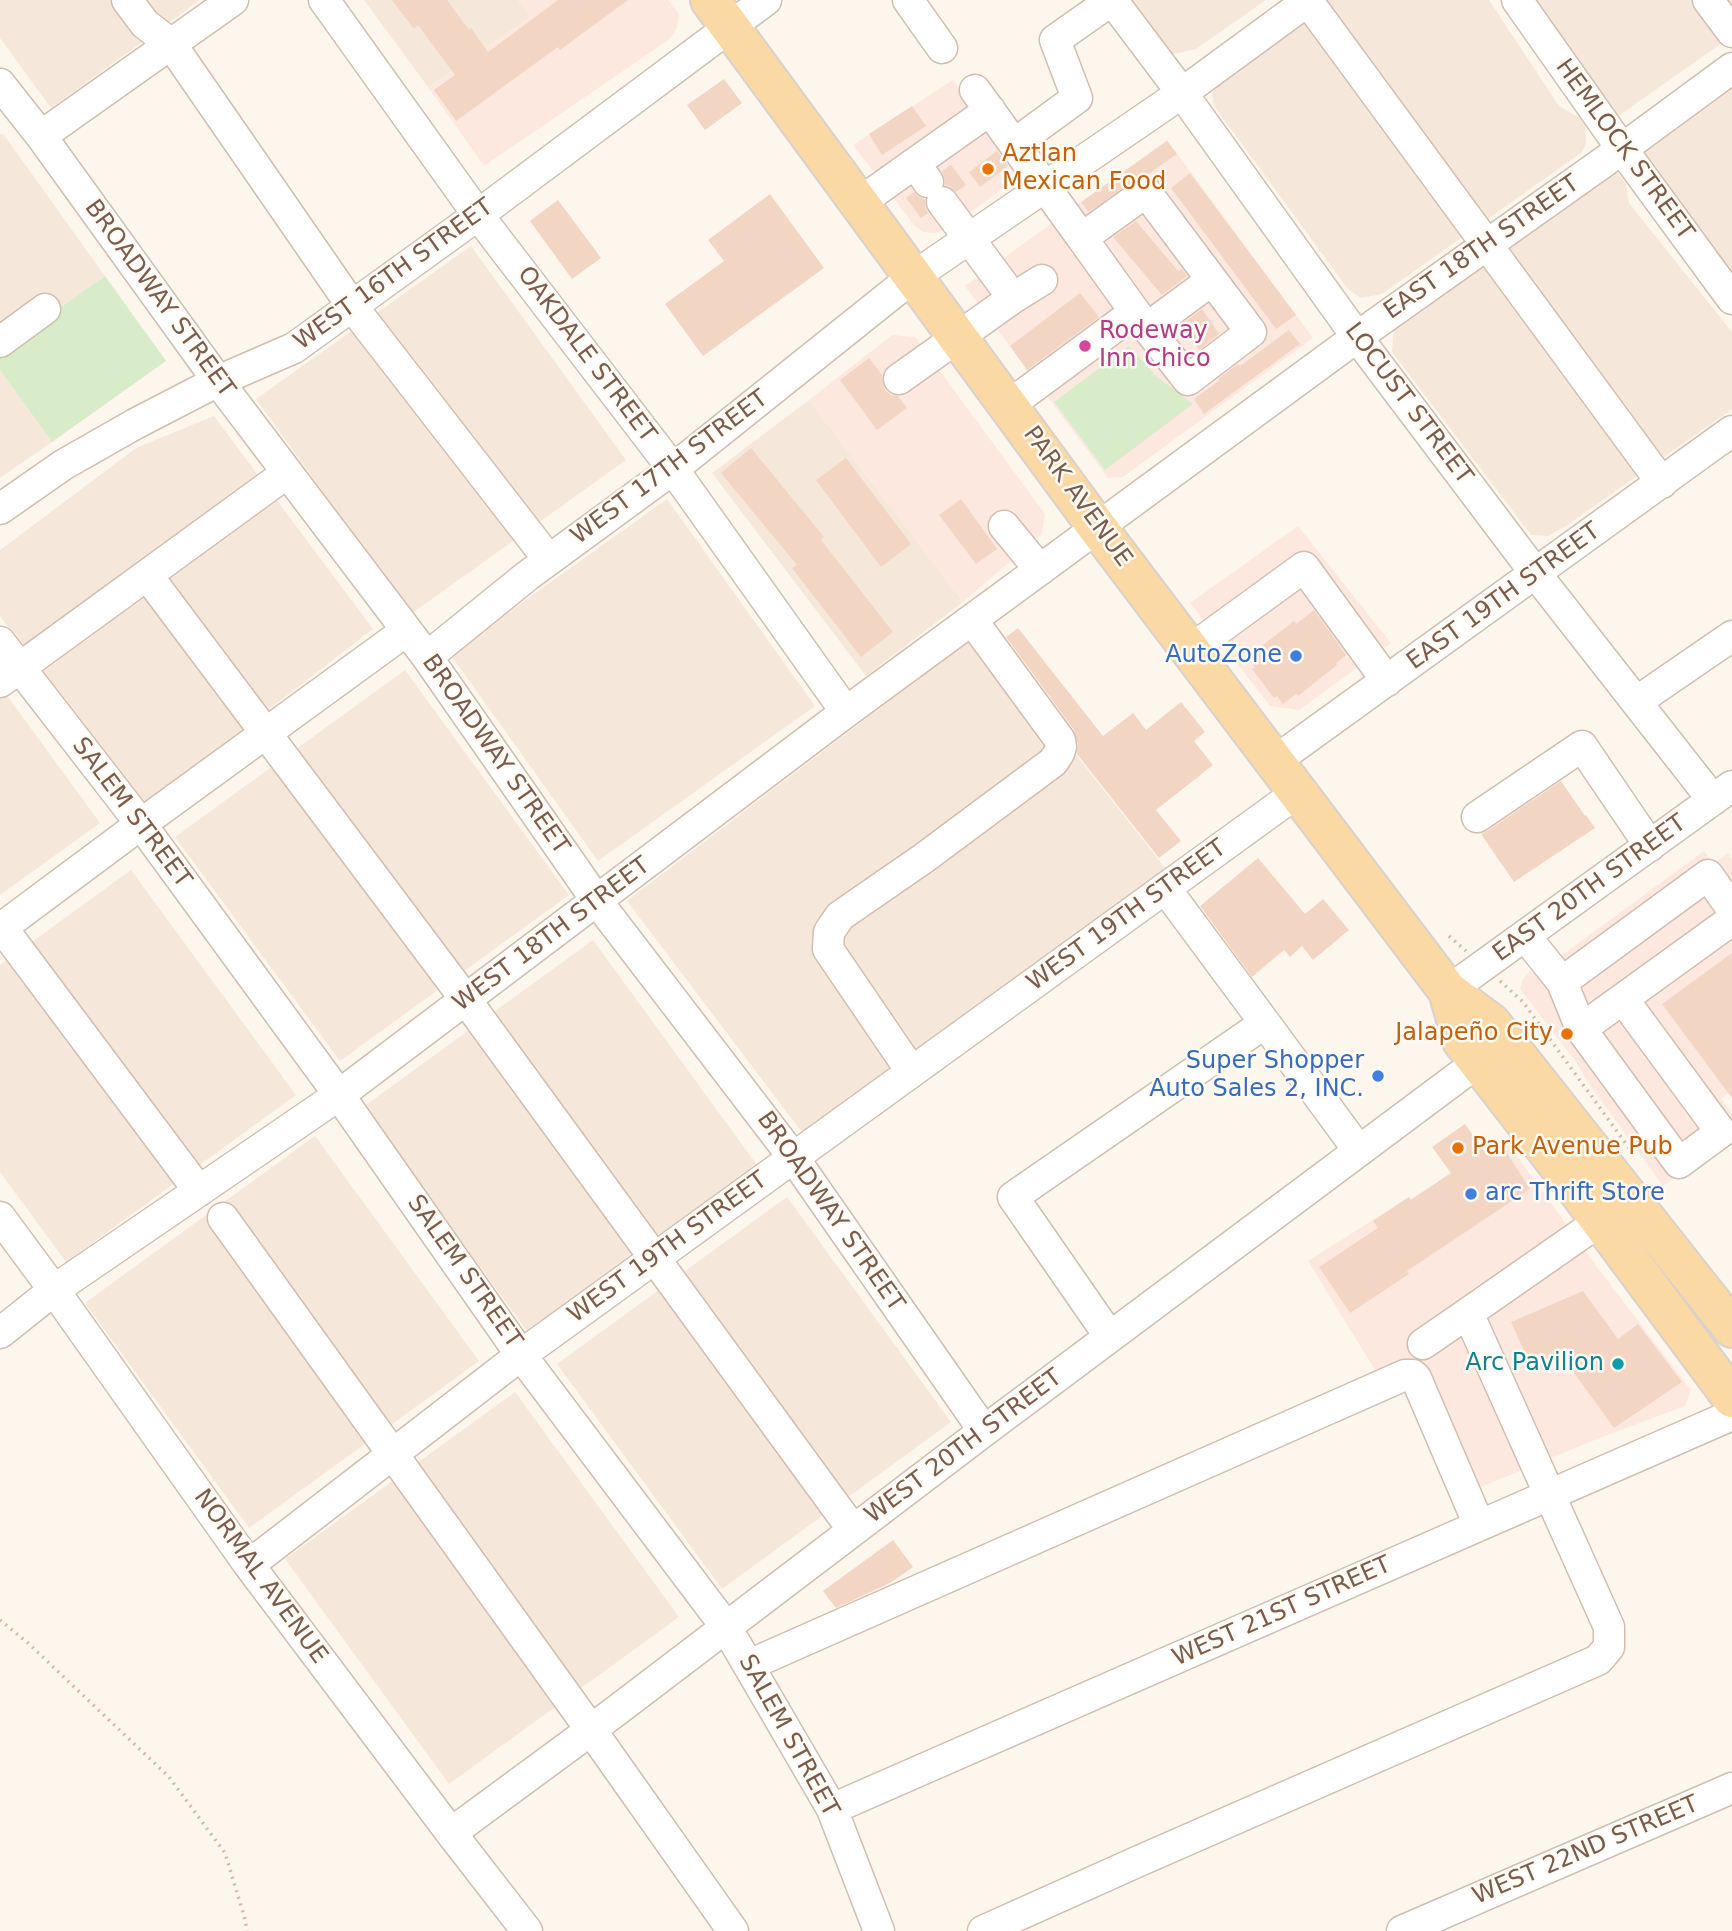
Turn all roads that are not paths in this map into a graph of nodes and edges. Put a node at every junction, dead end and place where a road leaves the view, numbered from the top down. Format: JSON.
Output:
{"nodes":[{"id":1,"x":127,"y":0,"type":"edge"},
{"id":2,"x":233,"y":0,"type":"edge"},
{"id":3,"x":324,"y":0,"type":"edge"},
{"id":4,"x":766,"y":0,"type":"edge"},
{"id":5,"x":908,"y":0,"type":"edge"},
{"id":6,"x":1112,"y":0,"type":"edge"},
{"id":7,"x":1308,"y":0,"type":"edge"},
{"id":8,"x":1517,"y":0,"type":"edge"},
{"id":9,"x":1708,"y":0,"type":"edge"},
{"id":10,"x":720,"y":13,"type":"edge"},
{"id":11,"x":1732,"y":32,"type":"edge"},
{"id":12,"x":171,"y":44,"type":"junction"},
{"id":13,"x":942,"y":48,"type":"dead end"},
{"id":14,"x":1732,"y":68,"type":"edge"},
{"id":15,"x":2,"y":90,"type":"edge"},
{"id":16,"x":1182,"y":93,"type":"junction"},
{"id":17,"x":41,"y":136,"type":"junction"},
{"id":18,"x":1014,"y":144,"type":"junction"},
{"id":19,"x":1622,"y":149,"type":"junction"},
{"id":20,"x":928,"y":182,"type":"junction"},
{"id":21,"x":1045,"y":186,"type":"junction"},
{"id":22,"x":859,"y":203,"type":"junction"},
{"id":23,"x":478,"y":215,"type":"junction"},
{"id":24,"x":970,"y":237,"type":"junction"},
{"id":25,"x":1082,"y":238,"type":"junction"},
{"id":26,"x":1487,"y":245,"type":"junction"},
{"id":27,"x":913,"y":277,"type":"junction"},
{"id":28,"x":1042,"y":280,"type":"dead end"},
{"id":29,"x":1212,"y":280,"type":"junction"},
{"id":30,"x":1013,"y":298,"type":"junction"},
{"id":31,"x":1732,"y":299,"type":"edge"},
{"id":32,"x":352,"y":306,"type":"junction"},
{"id":33,"x":45,"y":309,"type":"dead end"},
{"id":34,"x":1141,"y":320,"type":"junction"},
{"id":35,"x":957,"y":337,"type":"junction"},
{"id":36,"x":1357,"y":337,"type":"junction"},
{"id":37,"x":0,"y":342,"type":"edge"},
{"id":38,"x":899,"y":379,"type":"dead end"},
{"id":39,"x":218,"y":381,"type":"junction"},
{"id":40,"x":1009,"y":405,"type":"junction"},
{"id":41,"x":1732,"y":431,"type":"edge"},
{"id":42,"x":673,"y":469,"type":"junction"},
{"id":43,"x":287,"y":473,"type":"junction"},
{"id":44,"x":1662,"y":483,"type":"junction"},
{"id":45,"x":0,"y":509,"type":"edge"},
{"id":46,"x":1004,"y":526,"type":"dead end"},
{"id":47,"x":1097,"y":527,"type":"junction"},
{"id":48,"x":549,"y":560,"type":"junction"},
{"id":49,"x":1040,"y":570,"type":"junction"},
{"id":50,"x":1536,"y":574,"type":"junction"},
{"id":51,"x":147,"y":575,"type":"junction"},
{"id":52,"x":972,"y":620,"type":"junction"},
{"id":53,"x":406,"y":631,"type":"junction"},
{"id":54,"x":1732,"y":636,"type":"edge"},
{"id":55,"x":0,"y":642,"type":"edge"},
{"id":56,"x":1190,"y":650,"type":"junction"},
{"id":57,"x":427,"y":657,"type":"junction"},
{"id":58,"x":10,"y":675,"type":"edge"},
{"id":59,"x":1387,"y":681,"type":"junction"},
{"id":60,"x":1636,"y":702,"type":"junction"},
{"id":61,"x":846,"y":712,"type":"junction"},
{"id":62,"x":266,"y":733,"type":"junction"},
{"id":63,"x":1275,"y":761,"type":"junction"},
{"id":64,"x":1298,"y":792,"type":"junction"},
{"id":65,"x":1723,"y":793,"type":"edge"},
{"id":66,"x":1477,"y":817,"type":"dead end"},
{"id":67,"x":141,"y":824,"type":"junction"},
{"id":68,"x":1650,"y":846,"type":"junction"},
{"id":69,"x":1165,"y":888,"type":"junction"},
{"id":70,"x":597,"y":901,"type":"junction"},
{"id":71,"x":1732,"y":909,"type":"edge"},
{"id":72,"x":1732,"y":920,"type":"edge"},
{"id":73,"x":1,"y":927,"type":"edge"},
{"id":74,"x":1525,"y":936,"type":"junction"},
{"id":75,"x":1562,"y":982,"type":"junction"},
{"id":76,"x":1448,"y":991,"type":"junction"},
{"id":77,"x":1623,"y":999,"type":"junction"},
{"id":78,"x":466,"y":1000,"type":"junction"},
{"id":79,"x":1265,"y":1023,"type":"junction"},
{"id":80,"x":1581,"y":1029,"type":"junction"},
{"id":81,"x":1478,"y":1062,"type":"junction"},
{"id":82,"x":911,"y":1071,"type":"junction"},
{"id":83,"x":339,"y":1095,"type":"junction"},
{"id":84,"x":1359,"y":1150,"type":"junction"},
{"id":85,"x":793,"y":1157,"type":"junction"},
{"id":86,"x":199,"y":1191,"type":"junction"},
{"id":87,"x":0,"y":1217,"type":"edge"},
{"id":88,"x":223,"y":1218,"type":"dead end"},
{"id":89,"x":1600,"y":1221,"type":"junction"},
{"id":90,"x":654,"y":1258,"type":"junction"},
{"id":91,"x":54,"y":1290,"type":"junction"},
{"id":92,"x":1468,"y":1313,"type":"junction"},
{"id":93,"x":1732,"y":1328,"type":"edge"},
{"id":94,"x":0,"y":1333,"type":"edge"},
{"id":95,"x":1110,"y":1337,"type":"junction"},
{"id":96,"x":1423,"y":1344,"type":"dead end"},
{"id":97,"x":521,"y":1354,"type":"junction"},
{"id":98,"x":1732,"y":1398,"type":"edge"},
{"id":99,"x":1732,"y":1415,"type":"edge"},
{"id":100,"x":984,"y":1431,"type":"junction"},
{"id":101,"x":393,"y":1454,"type":"junction"},
{"id":102,"x":1550,"y":1494,"type":"junction"},
{"id":103,"x":1479,"y":1525,"type":"junction"},
{"id":104,"x":853,"y":1530,"type":"junction"},
{"id":105,"x":249,"y":1566,"type":"junction"},
{"id":106,"x":726,"y":1627,"type":"junction"},
{"id":107,"x":749,"y":1665,"type":"junction"},
{"id":108,"x":592,"y":1730,"type":"junction"},
{"id":109,"x":1729,"y":1796,"type":"edge"},
{"id":110,"x":832,"y":1809,"type":"junction"},
{"id":111,"x":451,"y":1833,"type":"junction"},
{"id":112,"x":527,"y":1931,"type":"edge"},
{"id":113,"x":733,"y":1931,"type":"edge"},
{"id":114,"x":880,"y":1931,"type":"edge"},
{"id":115,"x":984,"y":1931,"type":"edge"},
{"id":116,"x":1402,"y":1931,"type":"edge"}],
"edges":[{"from":1,"to":12,"type":"street"},
{"from":2,"to":12,"type":"street"},
{"from":3,"to":23,"type":"street","name":"OAKDALE STREET"},
{"from":4,"to":10,"type":"street","name":"WEST 16TH STREET"},
{"from":5,"to":13,"type":"street"},
{"from":6,"to":16,"type":"street","name":"LOCUST STREET"},
{"from":6,"to":18,"type":"street"},
{"from":7,"to":16,"type":"street","name":"WEST 17TH STREET"},
{"from":7,"to":26,"type":"street"},
{"from":8,"to":19,"type":"street","name":"HEMLOCK STREET"},
{"from":9,"to":11,"type":"street"},
{"from":10,"to":22,"type":"main road","name":"PARK AVENUE"},
{"from":10,"to":23,"type":"street","name":"WEST 16TH STREET"},
{"from":12,"to":17,"type":"street"},
{"from":12,"to":32,"type":"street"},
{"from":14,"to":19,"type":"street","name":"EAST 18TH STREET"},
{"from":15,"to":17,"type":"street","name":"BROADWAY STREET"},
{"from":16,"to":21,"type":"street","name":"WEST 17TH STREET"},
{"from":16,"to":36,"type":"street","name":"LOCUST STREET"},
{"from":17,"to":39,"type":"street","name":"BROADWAY STREET"},
{"from":18,"to":20,"type":"street"},
{"from":18,"to":21,"type":"street"},
{"from":19,"to":26,"type":"street","name":"EAST 18TH STREET"},
{"from":19,"to":31,"type":"street","name":"HEMLOCK STREET"},
{"from":20,"to":22,"type":"street"},
{"from":20,"to":24,"type":"street"},
{"from":21,"to":24,"type":"street","name":"WEST 17TH STREET"},
{"from":21,"to":25,"type":"street"},
{"from":22,"to":27,"type":"main road","name":"PARK AVENUE"},
{"from":23,"to":32,"type":"street","name":"WEST 16TH STREET"},
{"from":23,"to":42,"type":"street","name":"OAKDALE STREET"},
{"from":24,"to":27,"type":"street","name":"WEST 17TH STREET"},
{"from":24,"to":30,"type":"street"},
{"from":25,"to":29,"type":"street"},
{"from":25,"to":34,"type":"street"},
{"from":26,"to":36,"type":"street","name":"EAST 18TH STREET"},
{"from":26,"to":44,"type":"street"},
{"from":27,"to":35,"type":"main road","name":"PARK AVENUE"},
{"from":27,"to":42,"type":"street","name":"WEST 17TH STREET"},
{"from":28,"to":30,"type":"street"},
{"from":29,"to":34,"type":"street"},
{"from":29,"to":34,"type":"street"},
{"from":30,"to":35,"type":"street"},
{"from":32,"to":39,"type":"street","name":"WEST 16TH STREET"},
{"from":32,"to":48,"type":"street"},
{"from":33,"to":37,"type":"street"},
{"from":34,"to":40,"type":"street"},
{"from":35,"to":38,"type":"street"},
{"from":35,"to":40,"type":"main road","name":"PARK AVENUE"},
{"from":36,"to":47,"type":"street","name":"EAST 18TH STREET"},
{"from":36,"to":50,"type":"street","name":"LOCUST STREET"},
{"from":39,"to":43,"type":"street","name":"BROADWAY STREET"},
{"from":39,"to":45,"type":"street","name":"WEST 16TH STREET"},
{"from":40,"to":47,"type":"main road","name":"PARK AVENUE"},
{"from":41,"to":44,"type":"street","name":"EAST 19TH STREET"},
{"from":42,"to":48,"type":"street","name":"WEST 17TH STREET"},
{"from":42,"to":61,"type":"street","name":"OAKDALE STREET"},
{"from":43,"to":51,"type":"street"},
{"from":43,"to":53,"type":"street","name":"BROADWAY STREET"},
{"from":44,"to":50,"type":"street","name":"EAST 19TH STREET"},
{"from":46,"to":49,"type":"street"},
{"from":47,"to":49,"type":"street","name":"WEST 18TH STREET"},
{"from":47,"to":56,"type":"main road","name":"PARK AVENUE"},
{"from":48,"to":57,"type":"street","name":"WEST 17TH STREET"},
{"from":49,"to":52,"type":"street","name":"WEST 18TH STREET"},
{"from":50,"to":59,"type":"street","name":"EAST 19TH STREET"},
{"from":50,"to":60,"type":"street","name":"LOCUST STREET"},
{"from":51,"to":58,"type":"street"},
{"from":51,"to":62,"type":"street"},
{"from":52,"to":61,"type":"street","name":"WEST 18TH STREET"},
{"from":52,"to":82,"type":"street"},
{"from":53,"to":57,"type":"street","name":"BROADWAY STREET"},
{"from":53,"to":62,"type":"street"},
{"from":54,"to":60,"type":"street"},
{"from":55,"to":58,"type":"street","name":"SALEM STREET"},
{"from":56,"to":59,"type":"street"},
{"from":56,"to":63,"type":"main road","name":"PARK AVENUE"},
{"from":57,"to":70,"type":"street","name":"BROADWAY STREET"},
{"from":58,"to":67,"type":"street","name":"SALEM STREET"},
{"from":59,"to":63,"type":"street","name":"EAST 19TH STREET"},
{"from":60,"to":65,"type":"street","name":"LOCUST STREET"},
{"from":61,"to":70,"type":"street","name":"WEST 18TH STREET"},
{"from":62,"to":67,"type":"street"},
{"from":62,"to":78,"type":"street"},
{"from":63,"to":64,"type":"main road","name":"PARK AVENUE"},
{"from":64,"to":69,"type":"street","name":"WEST 19TH STREET"},
{"from":64,"to":76,"type":"main road","name":"PARK AVENUE"},
{"from":65,"to":68,"type":"street","name":"EAST 20TH STREET"},
{"from":66,"to":68,"type":"street"},
{"from":67,"to":73,"type":"street"},
{"from":67,"to":83,"type":"street","name":"SALEM STREET"},
{"from":68,"to":74,"type":"street","name":"EAST 20TH STREET"},
{"from":69,"to":79,"type":"street"},
{"from":69,"to":82,"type":"street","name":"WEST 19TH STREET"},
{"from":70,"to":78,"type":"street","name":"WEST 18TH STREET"},
{"from":70,"to":85,"type":"street","name":"BROADWAY STREET"},
{"from":71,"to":75,"type":"street"},
{"from":72,"to":77,"type":"street"},
{"from":73,"to":86,"type":"street"},
{"from":74,"to":75,"type":"street"},
{"from":74,"to":76,"type":"street","name":"EAST 20TH STREET"},
{"from":75,"to":80,"type":"street"},
{"from":76,"to":81,"type":"main road","name":"PARK AVENUE"},
{"from":76,"to":93,"type":"main road","name":"PARK AVENUE"},
{"from":77,"to":80,"type":"street"},
{"from":77,"to":80,"type":"street"},
{"from":78,"to":83,"type":"street","name":"WEST 18TH STREET"},
{"from":78,"to":90,"type":"street"},
{"from":79,"to":84,"type":"street"},
{"from":79,"to":95,"type":"street"},
{"from":81,"to":84,"type":"street","name":"WEST 20TH STREET"},
{"from":81,"to":89,"type":"main road","name":"PARK AVENUE"},
{"from":82,"to":85,"type":"street","name":"WEST 19TH STREET"},
{"from":83,"to":86,"type":"street","name":"WEST 18TH STREET"},
{"from":83,"to":97,"type":"street","name":"SALEM STREET"},
{"from":84,"to":95,"type":"street","name":"WEST 20TH STREET"},
{"from":85,"to":90,"type":"street","name":"WEST 19TH STREET"},
{"from":85,"to":100,"type":"street","name":"BROADWAY STREET"},
{"from":86,"to":91,"type":"street","name":"WEST 18TH STREET"},
{"from":87,"to":91,"type":"street","name":"NORMAL AVENUE"},
{"from":88,"to":101,"type":"street"},
{"from":89,"to":92,"type":"street"},
{"from":89,"to":98,"type":"main road","name":"PARK AVENUE"},
{"from":90,"to":97,"type":"street","name":"WEST 19TH STREET"},
{"from":90,"to":104,"type":"street"},
{"from":91,"to":94,"type":"street","name":"WEST 18TH STREET"},
{"from":91,"to":105,"type":"street","name":"NORMAL AVENUE"},
{"from":92,"to":96,"type":"street"},
{"from":92,"to":102,"type":"street"},
{"from":95,"to":100,"type":"street","name":"WEST 20TH STREET"},
{"from":97,"to":101,"type":"street","name":"WEST 19TH STREET"},
{"from":97,"to":106,"type":"street","name":"SALEM STREET"},
{"from":99,"to":102,"type":"street","name":"WEST 21ST STREET"},
{"from":100,"to":104,"type":"street","name":"WEST 20TH STREET"},
{"from":101,"to":105,"type":"street","name":"WEST 19TH STREET"},
{"from":101,"to":108,"type":"street"},
{"from":102,"to":103,"type":"street","name":"WEST 21ST STREET"},
{"from":102,"to":115,"type":"street"},
{"from":103,"to":107,"type":"street"},
{"from":103,"to":110,"type":"street","name":"WEST 21ST STREET"},
{"from":104,"to":106,"type":"street","name":"WEST 20TH STREET"},
{"from":105,"to":111,"type":"street","name":"NORMAL AVENUE"},
{"from":106,"to":107,"type":"street","name":"SALEM STREET"},
{"from":106,"to":108,"type":"street","name":"WEST 20TH STREET"},
{"from":107,"to":110,"type":"street","name":"SALEM STREET"},
{"from":108,"to":111,"type":"street","name":"WEST 20TH STREET"},
{"from":108,"to":113,"type":"street"},
{"from":109,"to":116,"type":"street","name":"WEST 22ND STREET"},
{"from":110,"to":114,"type":"street","name":"SALEM STREET"},
{"from":111,"to":112,"type":"street","name":"NORMAL AVENUE"}]}
